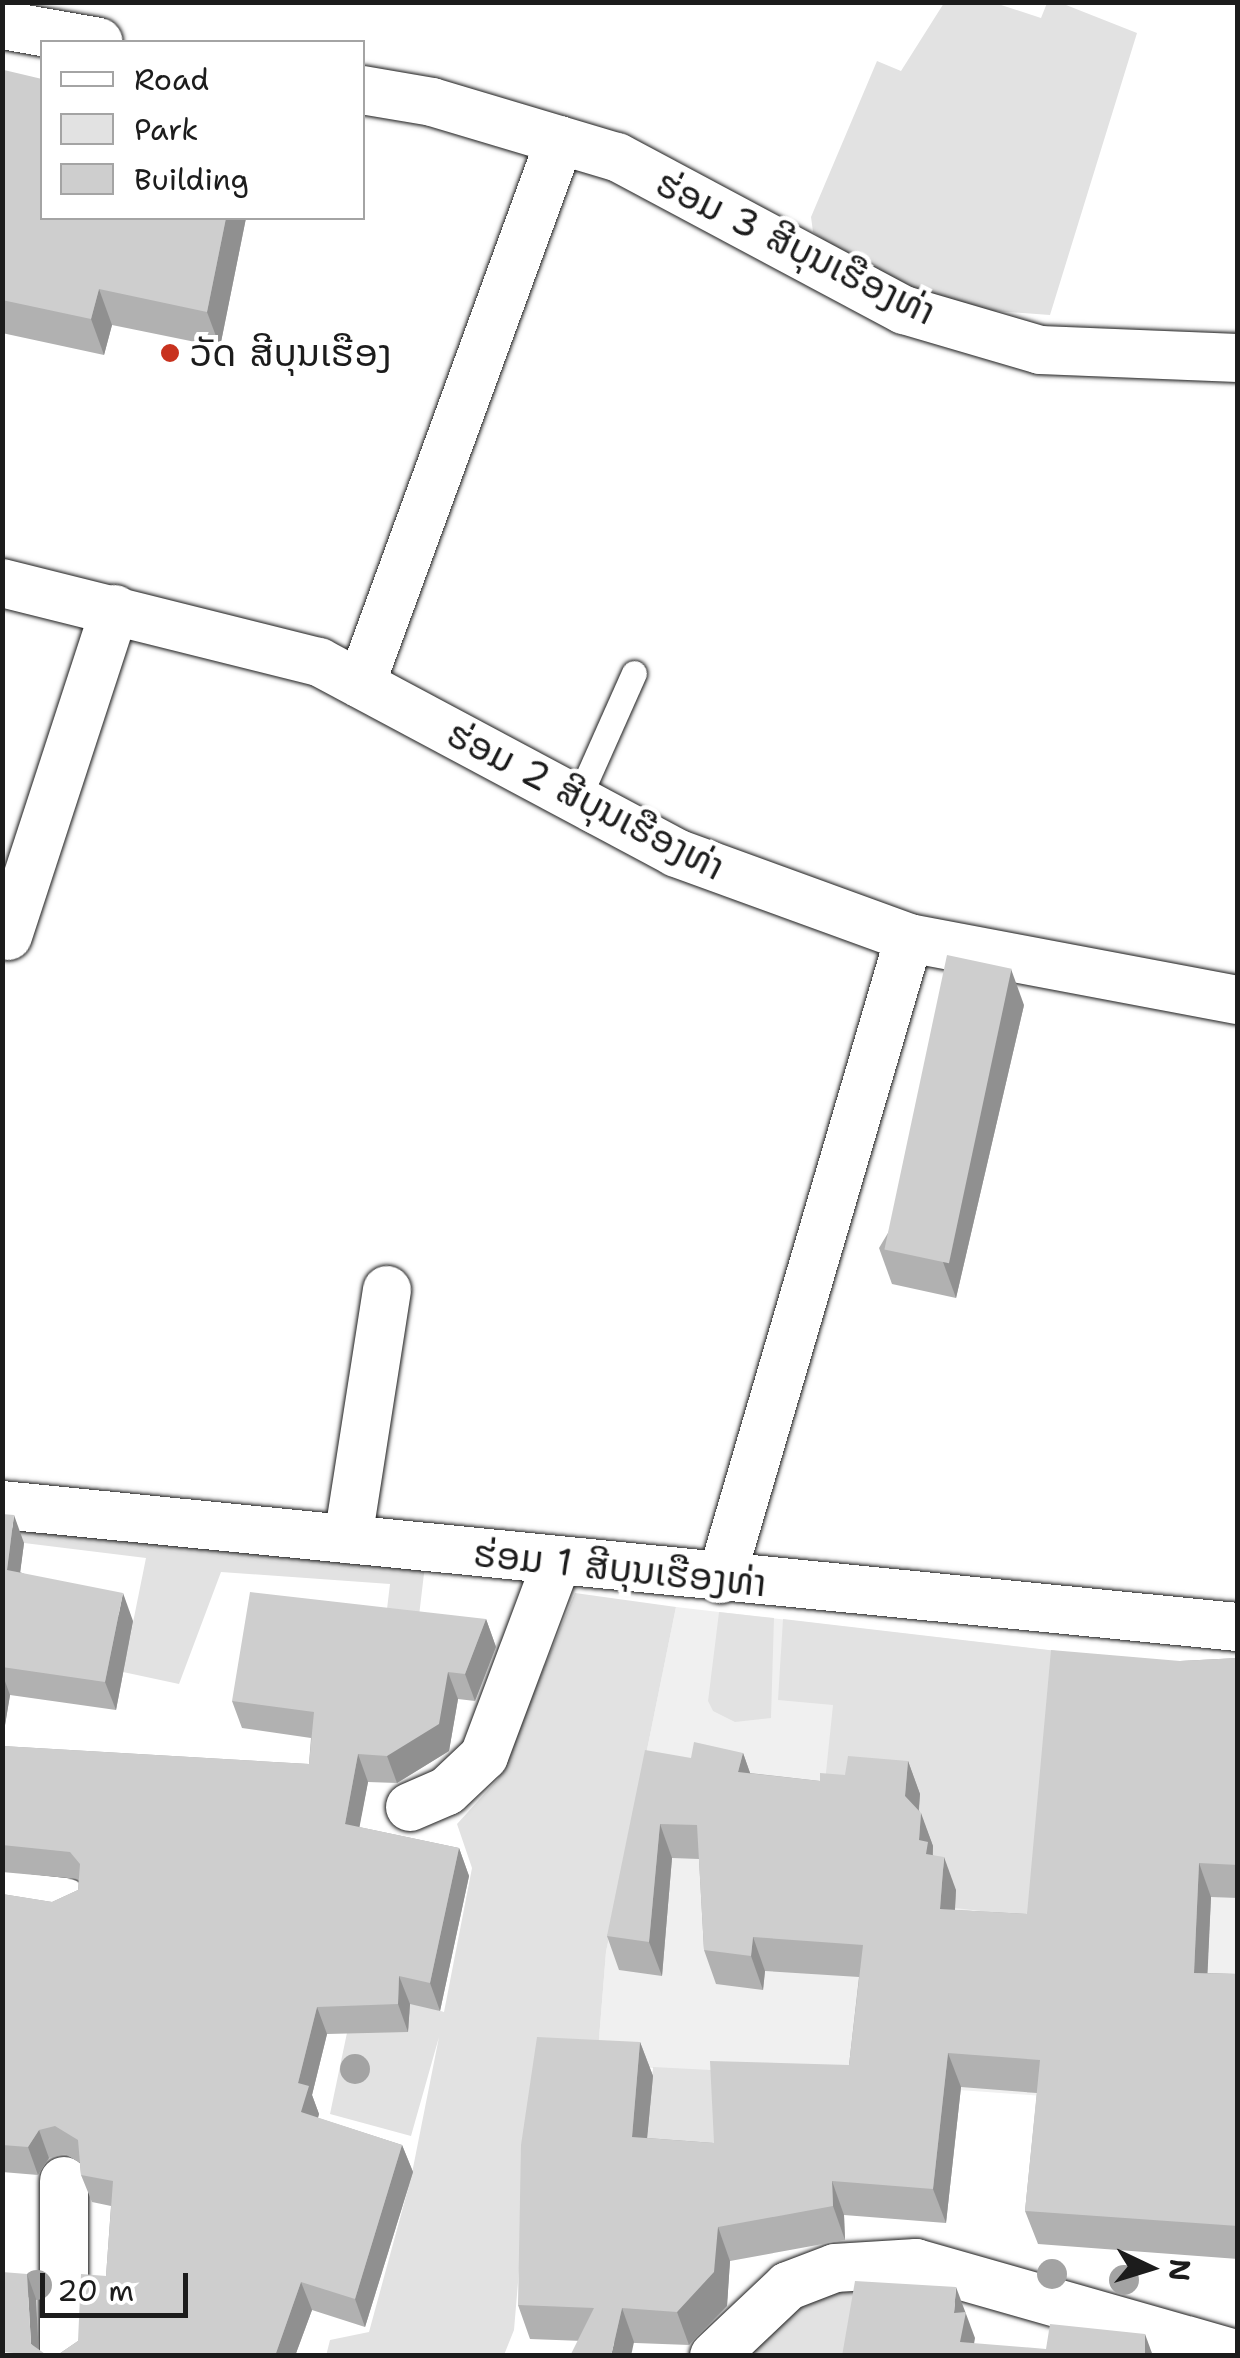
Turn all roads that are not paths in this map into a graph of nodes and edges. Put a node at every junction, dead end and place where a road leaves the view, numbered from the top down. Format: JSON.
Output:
{"nodes":[{"id":1,"x":2,"y":25,"type":"edge"},
{"id":2,"x":88,"y":40,"type":"edge"},
{"id":3,"x":365,"y":91,"type":"edge"},
{"id":4,"x":560,"y":140,"type":"junction"},
{"id":5,"x":1238,"y":358,"type":"edge"},
{"id":6,"x":2,"y":583,"type":"edge"},
{"id":7,"x":115,"y":609,"type":"junction"},
{"id":8,"x":634,"y":673,"type":"dead end"},
{"id":9,"x":360,"y":684,"type":"junction"},
{"id":10,"x":578,"y":801,"type":"junction"},
{"id":11,"x":8,"y":936,"type":"dead end"},
{"id":12,"x":909,"y":938,"type":"junction"},
{"id":13,"x":1238,"y":1000,"type":"edge"},
{"id":14,"x":387,"y":1290,"type":"dead end"},
{"id":15,"x":2,"y":1505,"type":"edge"},
{"id":16,"x":348,"y":1539,"type":"junction"},
{"id":17,"x":556,"y":1564,"type":"junction"},
{"id":18,"x":721,"y":1579,"type":"junction"},
{"id":19,"x":1238,"y":1626,"type":"edge"},
{"id":20,"x":410,"y":1808,"type":"dead end"},
{"id":21,"x":2,"y":1894,"type":"edge"},
{"id":22,"x":65,"y":1902,"type":"edge"},
{"id":23,"x":64,"y":2181,"type":"dead end"},
{"id":24,"x":726,"y":2346,"type":"edge"},
{"id":25,"x":1238,"y":2354,"type":"edge"},
{"id":26,"x":64,"y":2356,"type":"edge"}],
"edges":[{"from":1,"to":2,"type":"street"},
{"from":3,"to":4,"type":"street","name":"ຮ່ອມ 3 ສີບຸນເຮືອງທ່າ"},
{"from":4,"to":5,"type":"street","name":"ຮ່ອມ 3 ສີບຸນເຮືອງທ່າ"},
{"from":4,"to":9,"type":"street"},
{"from":6,"to":7,"type":"street","name":"ຮ່ອມ 2 ສີບຸນເຮືອງທ່າ"},
{"from":7,"to":9,"type":"street","name":"ຮ່ອມ 2 ສີບຸນເຮືອງທ່າ"},
{"from":7,"to":11,"type":"street"},
{"from":8,"to":10,"type":"lane"},
{"from":9,"to":10,"type":"street","name":"ຮ່ອມ 2 ສີບຸນເຮືອງທ່າ"},
{"from":10,"to":12,"type":"street","name":"ຮ່ອມ 2 ສີບຸນເຮືອງທ່າ"},
{"from":12,"to":13,"type":"street","name":"ຮ່ອມ 2 ສີບຸນເຮືອງທ່າ"},
{"from":12,"to":18,"type":"street"},
{"from":14,"to":16,"type":"street"},
{"from":15,"to":16,"type":"street","name":"ຮ່ອມ 1 ສີບຸນເຮືອງທ່າ"},
{"from":16,"to":17,"type":"street","name":"ຮ່ອມ 1 ສີບຸນເຮືອງທ່າ"},
{"from":17,"to":18,"type":"street","name":"ຮ່ອມ 1 ສີບຸນເຮືອງທ່າ"},
{"from":17,"to":20,"type":"street"},
{"from":18,"to":19,"type":"street","name":"ຮ່ອມ 1 ສີບຸນເຮືອງທ່າ"},
{"from":21,"to":22,"type":"street"},
{"from":23,"to":26,"type":"street"},
{"from":24,"to":25,"type":"street"}]}
